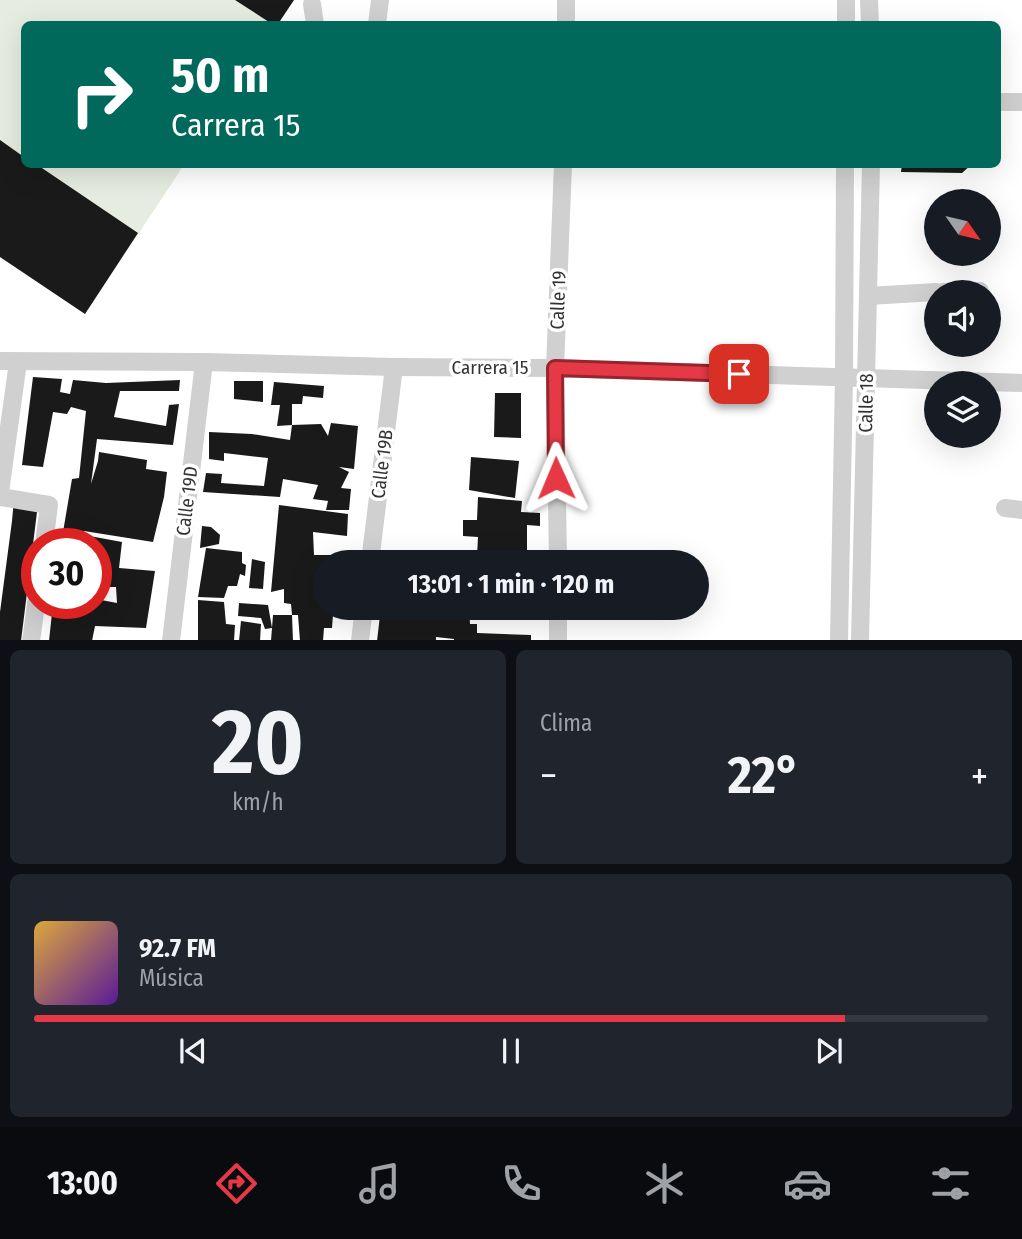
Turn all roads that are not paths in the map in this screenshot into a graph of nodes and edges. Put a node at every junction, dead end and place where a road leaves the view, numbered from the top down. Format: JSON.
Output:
{"nodes":[{"id":1,"x":380,"y":0,"type":"edge"},
{"id":2,"x":566,"y":0,"type":"edge"},
{"id":3,"x":846,"y":0,"type":"edge"},
{"id":4,"x":869,"y":0,"type":"edge"},
{"id":5,"x":312,"y":4,"type":"dead end"},
{"id":6,"x":314,"y":21,"type":"edge"},
{"id":7,"x":377,"y":21,"type":"edge"},
{"id":8,"x":566,"y":21,"type":"edge"},
{"id":9,"x":846,"y":21,"type":"edge"},
{"id":10,"x":870,"y":21,"type":"edge"},
{"id":11,"x":1001,"y":102,"type":"edge"},
{"id":12,"x":1022,"y":102,"type":"edge"},
{"id":13,"x":563,"y":168,"type":"edge"},
{"id":14,"x":845,"y":168,"type":"edge"},
{"id":15,"x":871,"y":168,"type":"edge"},
{"id":16,"x":924,"y":293,"type":"edge"},
{"id":17,"x":868,"y":296,"type":"junction"},
{"id":18,"x":9,"y":362,"type":"edge"},
{"id":19,"x":204,"y":362,"type":"junction"},
{"id":20,"x":394,"y":367,"type":"junction"},
{"id":21,"x":555,"y":368,"type":"junction"},
{"id":22,"x":844,"y":377,"type":"junction"},
{"id":23,"x":866,"y":378,"type":"junction"},
{"id":24,"x":1022,"y":383,"type":"edge"},
{"id":25,"x":1,"y":487,"type":"edge"},
{"id":26,"x":0,"y":495,"type":"edge"},
{"id":27,"x":49,"y":505,"type":"junction"},
{"id":28,"x":46,"y":528,"type":"edge"},
{"id":29,"x":371,"y":550,"type":"edge"},
{"id":30,"x":558,"y":550,"type":"edge"},
{"id":31,"x":34,"y":619,"type":"edge"},
{"id":32,"x":362,"y":620,"type":"edge"},
{"id":33,"x":558,"y":620,"type":"edge"},
{"id":34,"x":31,"y":640,"type":"edge"},
{"id":35,"x":171,"y":640,"type":"edge"},
{"id":36,"x":360,"y":640,"type":"edge"},
{"id":37,"x":558,"y":640,"type":"edge"},
{"id":38,"x":839,"y":640,"type":"edge"},
{"id":39,"x":860,"y":640,"type":"edge"}],
"edges":[{"from":1,"to":7,"type":"street"},
{"from":2,"to":8,"type":"street"},
{"from":3,"to":9,"type":"street"},
{"from":4,"to":10,"type":"street"},
{"from":5,"to":6,"type":"street"},
{"from":11,"to":12,"type":"street"},
{"from":13,"to":21,"type":"street","name":"Calle 19"},
{"from":14,"to":22,"type":"street","name":"Calle 18"},
{"from":15,"to":17,"type":"street","name":"Calle 18"},
{"from":16,"to":17,"type":"street"},
{"from":17,"to":23,"type":"street","name":"Calle 18"},
{"from":18,"to":19,"type":"street","name":"Carrera 15"},
{"from":18,"to":25,"type":"street"},
{"from":19,"to":20,"type":"street","name":"Carrera 15"},
{"from":19,"to":35,"type":"street","name":"Calle 19D"},
{"from":20,"to":21,"type":"street","name":"Carrera 15"},
{"from":20,"to":29,"type":"street","name":"Calle 19B"},
{"from":21,"to":22,"type":"street","name":"Carrera 15"},
{"from":21,"to":30,"type":"street","name":"Calle 19"},
{"from":22,"to":23,"type":"street","name":"Carrera 15"},
{"from":22,"to":38,"type":"street","name":"Calle 18"},
{"from":23,"to":24,"type":"street","name":"Carrera 15"},
{"from":23,"to":39,"type":"street","name":"Calle 18"},
{"from":25,"to":26,"type":"street"},
{"from":25,"to":27,"type":"street"},
{"from":26,"to":27,"type":"street"},
{"from":27,"to":28,"type":"street"},
{"from":31,"to":34,"type":"street"},
{"from":32,"to":36,"type":"street"},
{"from":33,"to":37,"type":"street"}]}
